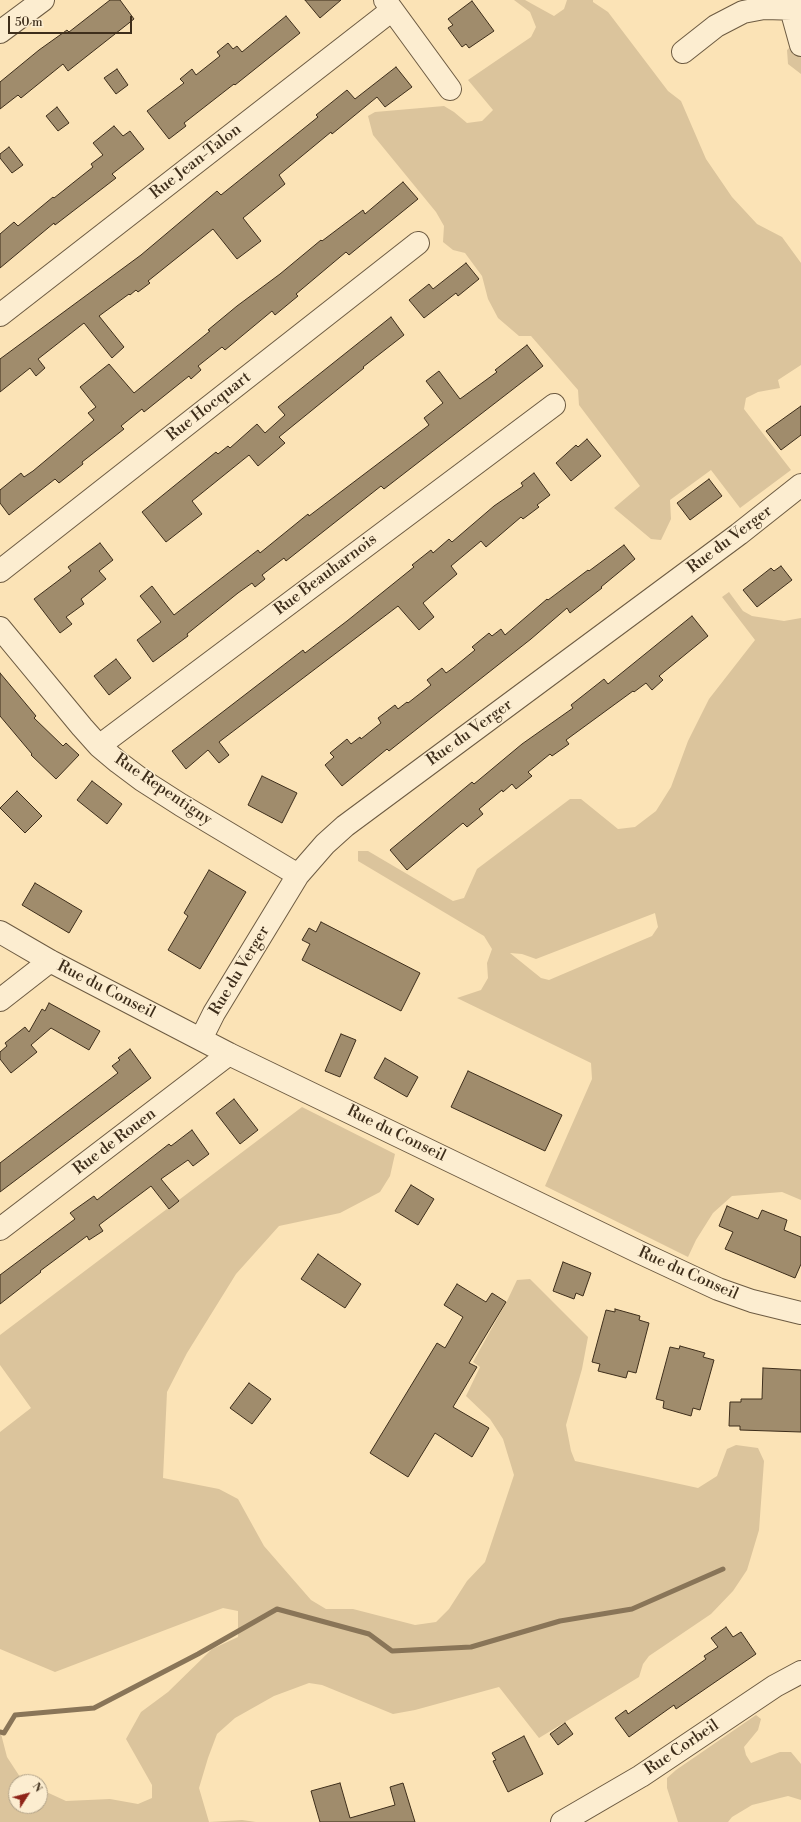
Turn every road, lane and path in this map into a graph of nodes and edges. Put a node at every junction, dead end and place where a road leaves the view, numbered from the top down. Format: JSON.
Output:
{"nodes":[{"id":1,"x":43,"y":0,"type":"edge"},
{"id":2,"x":388,"y":5,"type":"edge"},
{"id":3,"x":796,"y":9,"type":"edge"},
{"id":4,"x":0,"y":32,"type":"edge"},
{"id":5,"x":801,"y":45,"type":"edge"},
{"id":6,"x":682,"y":52,"type":"dead end"},
{"id":7,"x":450,"y":88,"type":"dead end"},
{"id":8,"x":418,"y":243,"type":"dead end"},
{"id":9,"x":0,"y":315,"type":"edge"},
{"id":10,"x":554,"y":405,"type":"dead end"},
{"id":11,"x":801,"y":485,"type":"edge"},
{"id":12,"x":0,"y":571,"type":"edge"},
{"id":13,"x":0,"y":628,"type":"edge"},
{"id":14,"x":99,"y":746,"type":"junction"},
{"id":15,"x":298,"y":875,"type":"junction"},
{"id":16,"x":0,"y":932,"type":"edge"},
{"id":17,"x":50,"y":961,"type":"junction"},
{"id":18,"x":0,"y":1000,"type":"edge"},
{"id":19,"x":201,"y":1039,"type":"junction"},
{"id":20,"x":230,"y":1054,"type":"junction"},
{"id":21,"x":0,"y":1229,"type":"edge"},
{"id":22,"x":801,"y":1313,"type":"edge"},
{"id":23,"x":801,"y":1672,"type":"edge"},
{"id":24,"x":562,"y":1822,"type":"edge"}],
"edges":[{"from":1,"to":4,"type":"street"},
{"from":2,"to":7,"type":"street"},
{"from":2,"to":9,"type":"street","name":"Rue Jean-Talon"},
{"from":3,"to":5,"type":"street"},
{"from":3,"to":6,"type":"street"},
{"from":8,"to":12,"type":"street","name":"Rue Hocquart"},
{"from":10,"to":14,"type":"street","name":"Rue Beauharnois"},
{"from":11,"to":15,"type":"street","name":"Rue du Verger"},
{"from":13,"to":14,"type":"street","name":"Rue Repentigny"},
{"from":14,"to":15,"type":"street","name":"Rue Repentigny"},
{"from":15,"to":19,"type":"street","name":"Rue du Verger"},
{"from":16,"to":17,"type":"street","name":"Rue du Conseil"},
{"from":17,"to":18,"type":"street"},
{"from":17,"to":19,"type":"street","name":"Rue du Conseil"},
{"from":19,"to":20,"type":"street","name":"Rue du Conseil"},
{"from":20,"to":21,"type":"street","name":"Rue de Rouen"},
{"from":20,"to":22,"type":"street","name":"Rue du Conseil"},
{"from":23,"to":24,"type":"street","name":"Rue Corbeil"}]}
